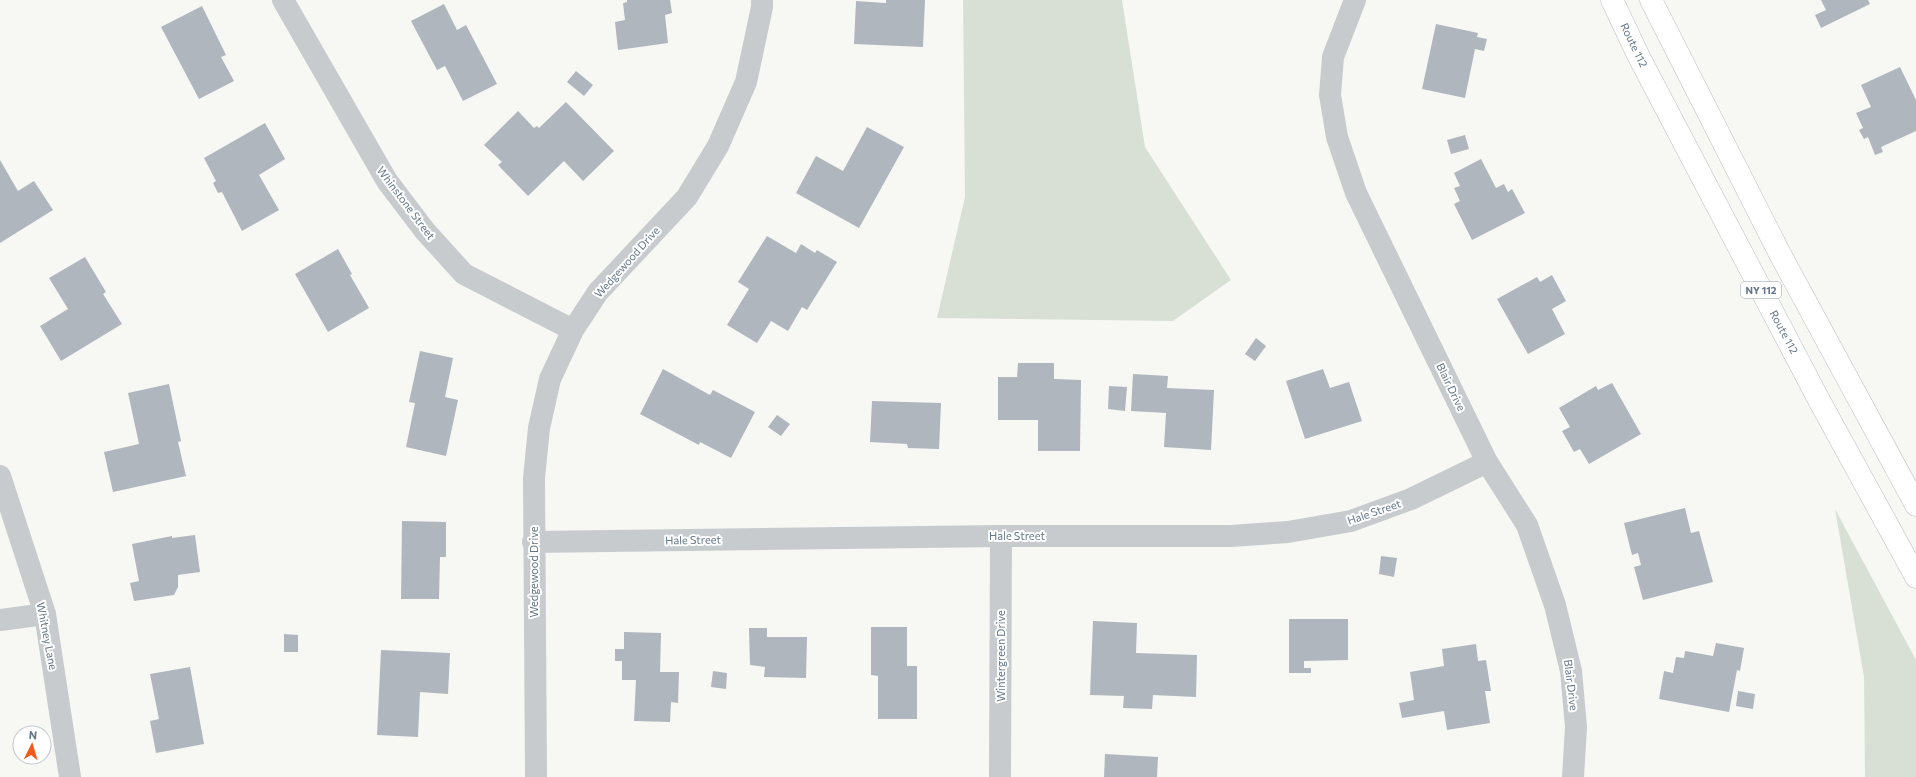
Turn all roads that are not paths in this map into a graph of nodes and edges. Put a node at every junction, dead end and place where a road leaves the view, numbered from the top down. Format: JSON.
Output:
{"nodes":[{"id":1,"x":284,"y":0,"type":"edge"},
{"id":2,"x":762,"y":0,"type":"edge"},
{"id":3,"x":1355,"y":0,"type":"edge"},
{"id":4,"x":1612,"y":0,"type":"edge"},
{"id":5,"x":1651,"y":0,"type":"edge"},
{"id":6,"x":573,"y":330,"type":"junction"},
{"id":7,"x":1487,"y":462,"type":"junction"},
{"id":8,"x":0,"y":476,"type":"edge"},
{"id":9,"x":1916,"y":505,"type":"edge"},
{"id":10,"x":1001,"y":536,"type":"junction"},
{"id":11,"x":533,"y":542,"type":"junction"},
{"id":12,"x":1916,"y":577,"type":"edge"},
{"id":13,"x":45,"y":614,"type":"junction"},
{"id":14,"x":0,"y":620,"type":"edge"},
{"id":15,"x":70,"y":777,"type":"edge"},
{"id":16,"x":536,"y":777,"type":"edge"},
{"id":17,"x":1000,"y":777,"type":"edge"},
{"id":18,"x":1573,"y":777,"type":"edge"}],
"edges":[{"from":1,"to":6,"type":"street","name":"Whinstone Street"},
{"from":2,"to":6,"type":"street","name":"Wedgewood Drive"},
{"from":3,"to":7,"type":"street","name":"Blair Drive"},
{"from":4,"to":12,"type":"main road","name":"Route 112","number":"NY 112"},
{"from":5,"to":9,"type":"main road","number":"NY 112"},
{"from":6,"to":11,"type":"street","name":"Wedgewood Drive"},
{"from":7,"to":10,"type":"street","name":"Hale Street"},
{"from":7,"to":18,"type":"street","name":"Blair Drive"},
{"from":8,"to":13,"type":"street","name":"Whitney Lane"},
{"from":10,"to":11,"type":"street","name":"Hale Street"},
{"from":10,"to":17,"type":"street","name":"Wintergreen Drive"},
{"from":11,"to":16,"type":"street","name":"Wedgewood Drive"},
{"from":13,"to":14,"type":"street"},
{"from":13,"to":15,"type":"street","name":"Whitney Lane"}]}
